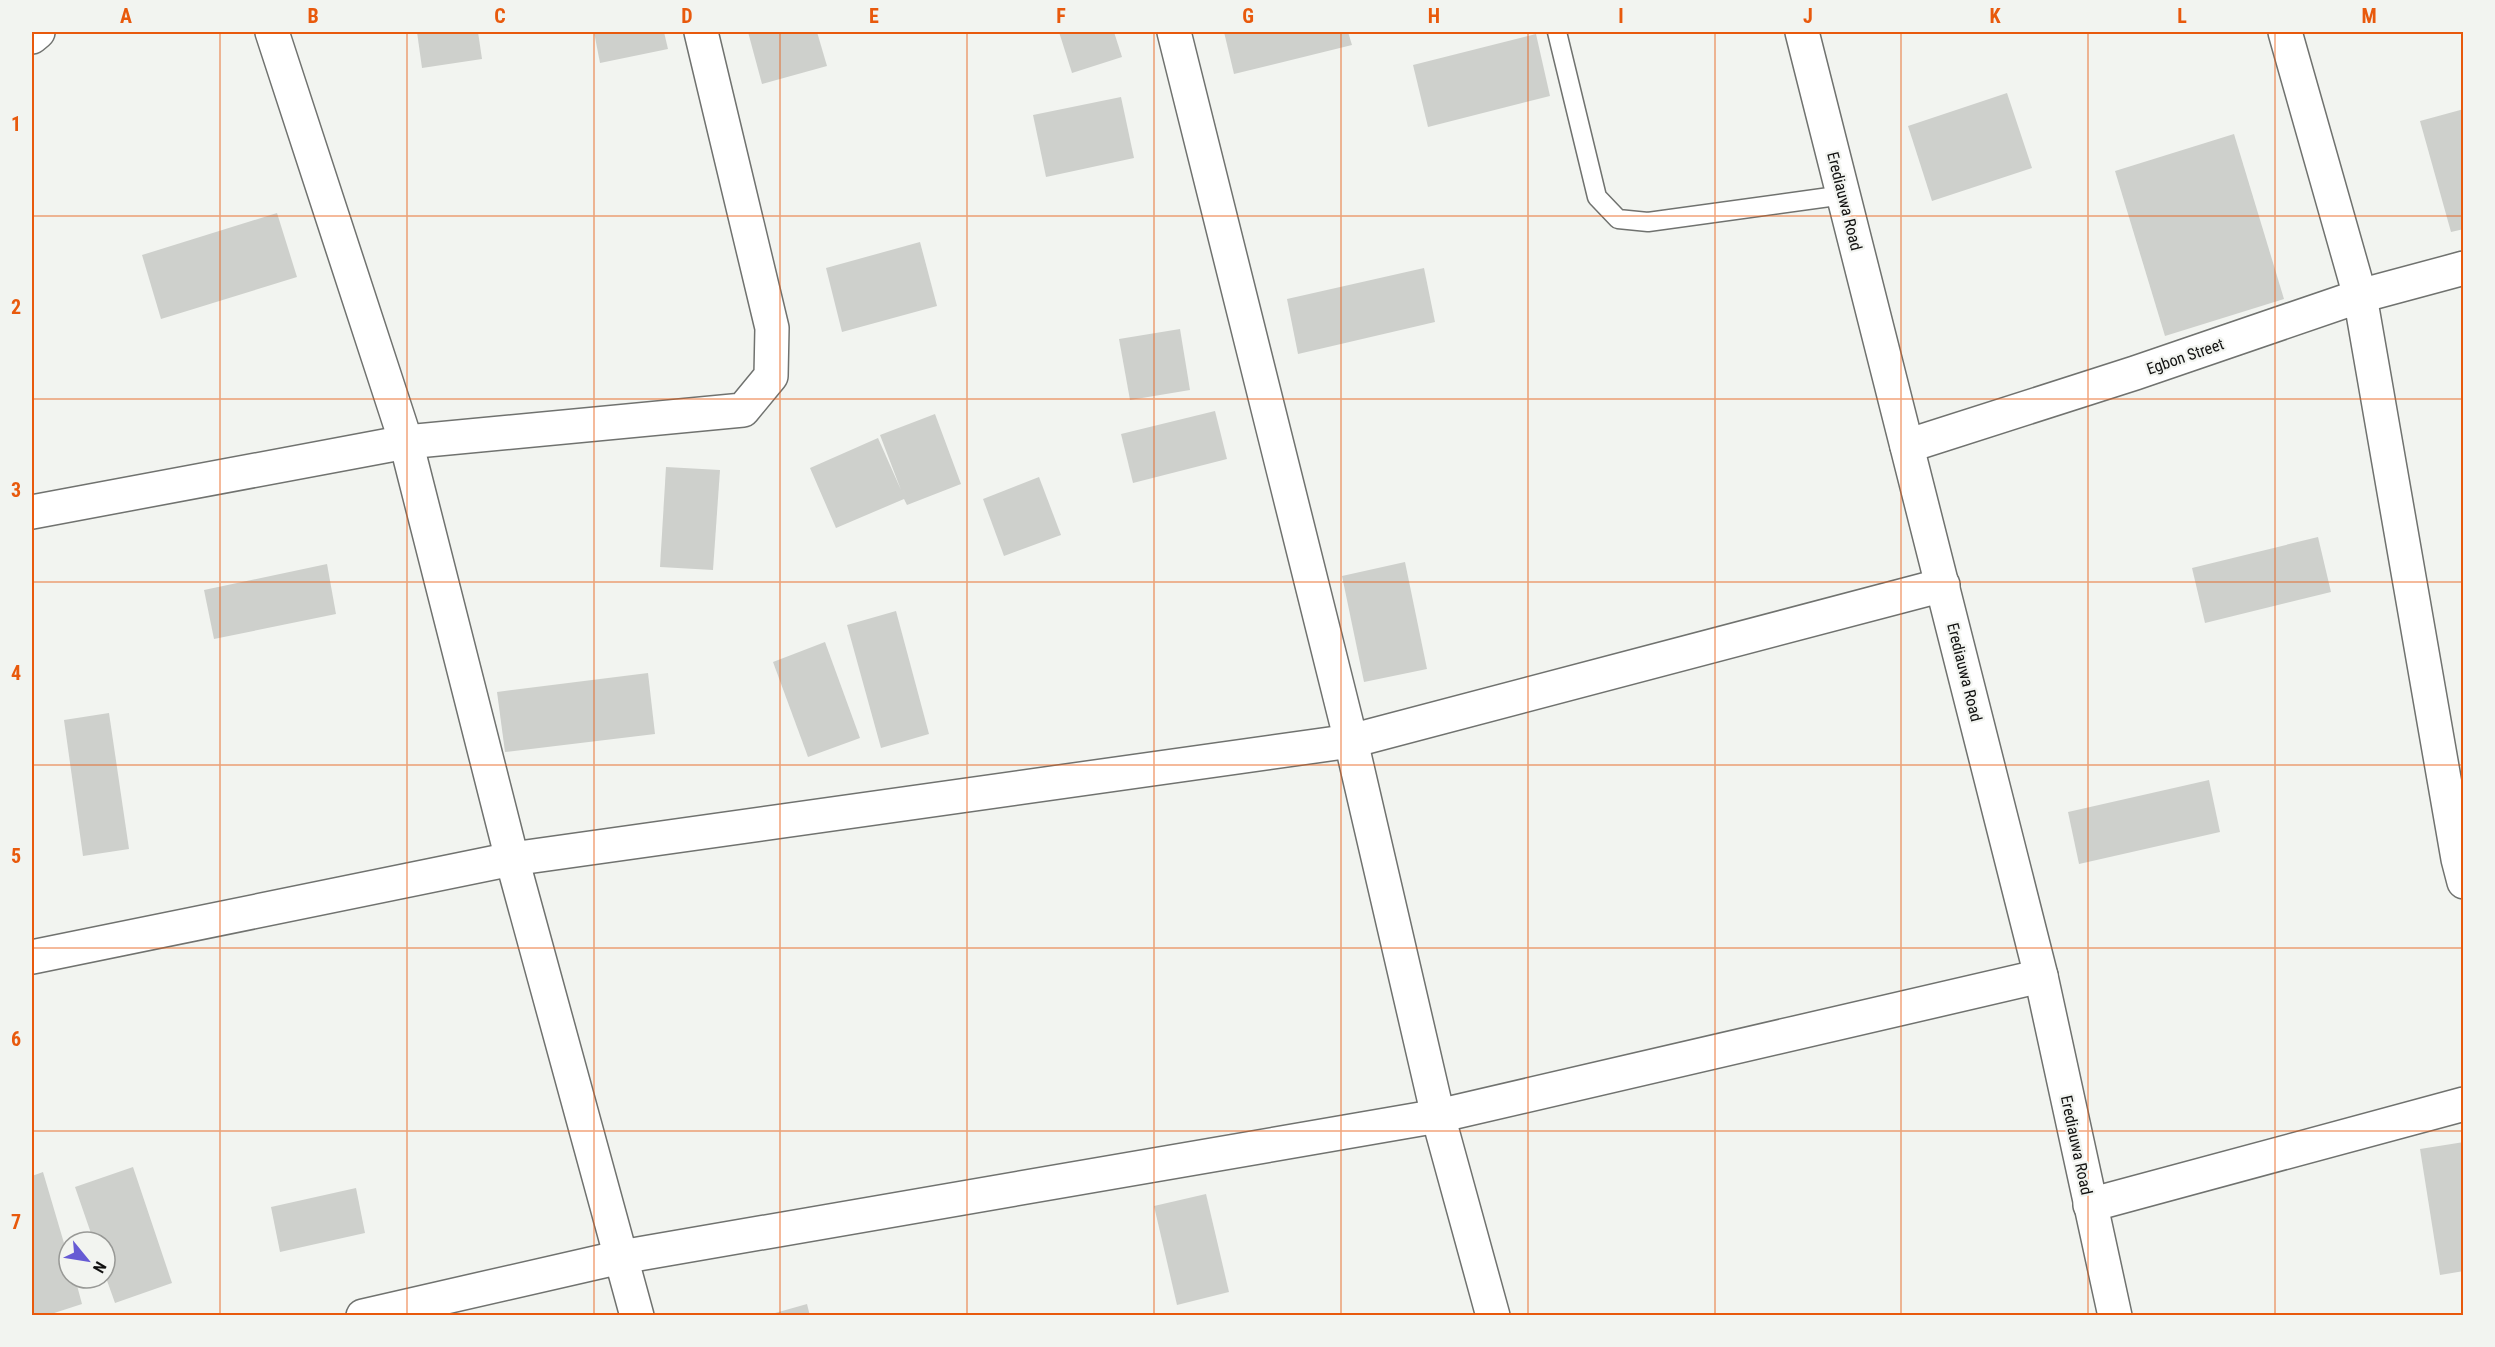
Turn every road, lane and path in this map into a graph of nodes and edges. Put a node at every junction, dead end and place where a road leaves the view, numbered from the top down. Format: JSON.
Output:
{"nodes":[{"id":1,"x":38,"y":32,"type":"edge"},
{"id":2,"x":272,"y":32,"type":"edge"},
{"id":3,"x":701,"y":32,"type":"edge"},
{"id":4,"x":1174,"y":32,"type":"edge"},
{"id":5,"x":1557,"y":32,"type":"edge"},
{"id":6,"x":1803,"y":32,"type":"edge"},
{"id":7,"x":2285,"y":32,"type":"edge"},
{"id":8,"x":32,"y":37,"type":"edge"},
{"id":9,"x":1844,"y":195,"type":"junction"},
{"id":10,"x":2463,"y":268,"type":"edge"},
{"id":11,"x":2360,"y":296,"type":"junction"},
{"id":12,"x":406,"y":442,"type":"junction"},
{"id":13,"x":1907,"y":446,"type":"junction"},
{"id":14,"x":32,"y":512,"type":"edge"},
{"id":15,"x":1943,"y":585,"type":"junction"},
{"id":16,"x":1350,"y":741,"type":"junction"},
{"id":17,"x":512,"y":859,"type":"junction"},
{"id":18,"x":2463,"y":882,"type":"edge"},
{"id":19,"x":32,"y":957,"type":"edge"},
{"id":20,"x":2041,"y":976,"type":"junction"},
{"id":21,"x":2463,"y":1104,"type":"edge"},
{"id":22,"x":1438,"y":1116,"type":"junction"},
{"id":23,"x":2090,"y":1204,"type":"junction"},
{"id":24,"x":621,"y":1257,"type":"junction"},
{"id":25,"x":363,"y":1316,"type":"edge"},
{"id":26,"x":637,"y":1316,"type":"edge"},
{"id":27,"x":1493,"y":1316,"type":"edge"},
{"id":28,"x":2115,"y":1316,"type":"edge"}],
"edges":[{"from":1,"to":8,"type":"street"},
{"from":2,"to":12,"type":"street"},
{"from":3,"to":12,"type":"street"},
{"from":4,"to":16,"type":"street"},
{"from":5,"to":9,"type":"lane"},
{"from":6,"to":9,"type":"street","name":"Erediauwa Road"},
{"from":7,"to":11,"type":"street"},
{"from":9,"to":13,"type":"street","name":"Erediauwa Road"},
{"from":10,"to":11,"type":"street","name":"Egbon Street"},
{"from":11,"to":13,"type":"street","name":"Egbon Street"},
{"from":11,"to":18,"type":"street"},
{"from":12,"to":14,"type":"street"},
{"from":12,"to":17,"type":"street"},
{"from":13,"to":15,"type":"street","name":"Erediauwa Road"},
{"from":15,"to":16,"type":"street"},
{"from":15,"to":20,"type":"street","name":"Erediauwa Road"},
{"from":16,"to":17,"type":"street"},
{"from":16,"to":22,"type":"street"},
{"from":17,"to":19,"type":"street"},
{"from":17,"to":24,"type":"street"},
{"from":20,"to":22,"type":"street"},
{"from":20,"to":23,"type":"street","name":"Erediauwa Road"},
{"from":21,"to":23,"type":"street"},
{"from":22,"to":24,"type":"street"},
{"from":22,"to":27,"type":"street"},
{"from":23,"to":28,"type":"street","name":"Erediauwa Road"},
{"from":24,"to":25,"type":"street"},
{"from":24,"to":26,"type":"street"}]}
